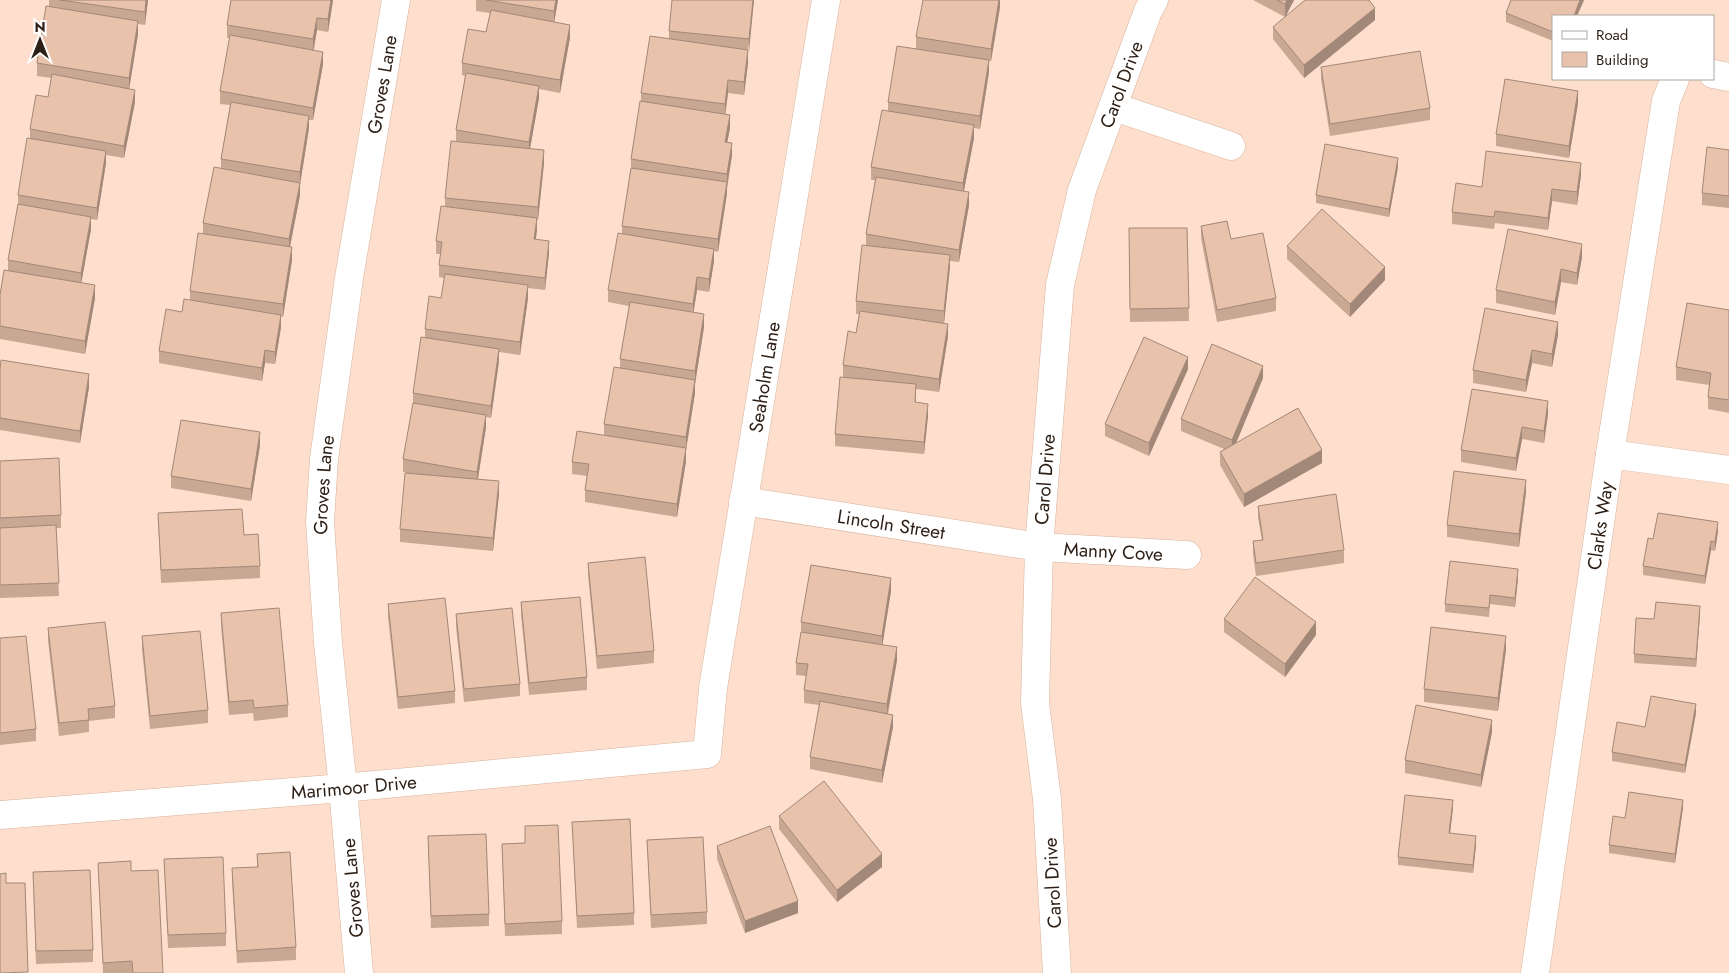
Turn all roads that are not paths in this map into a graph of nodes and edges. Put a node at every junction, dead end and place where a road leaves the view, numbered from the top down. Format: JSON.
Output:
{"nodes":[{"id":1,"x":396,"y":0,"type":"edge"},
{"id":2,"x":826,"y":0,"type":"edge"},
{"id":3,"x":1154,"y":0,"type":"edge"},
{"id":4,"x":1714,"y":74,"type":"edge"},
{"id":5,"x":1729,"y":77,"type":"edge"},
{"id":6,"x":1675,"y":80,"type":"edge"},
{"id":7,"x":1114,"y":107,"type":"junction"},
{"id":8,"x":1230,"y":146,"type":"dead end"},
{"id":9,"x":1610,"y":454,"type":"junction"},
{"id":10,"x":1729,"y":470,"type":"edge"},
{"id":11,"x":743,"y":501,"type":"junction"},
{"id":12,"x":1039,"y":547,"type":"junction"},
{"id":13,"x":1187,"y":555,"type":"dead end"},
{"id":14,"x":707,"y":754,"type":"joint"},
{"id":15,"x":343,"y":788,"type":"junction"},
{"id":16,"x":0,"y":815,"type":"edge"},
{"id":17,"x":359,"y":973,"type":"edge"},
{"id":18,"x":1057,"y":973,"type":"edge"},
{"id":19,"x":1535,"y":973,"type":"edge"}],
"edges":[{"from":1,"to":15,"type":"street","name":"Groves Lane"},
{"from":2,"to":11,"type":"street","name":"Seaholm Lane"},
{"from":3,"to":7,"type":"street","name":"Carol Drive"},
{"from":4,"to":5,"type":"street"},
{"from":6,"to":9,"type":"street","name":"Clarks Way"},
{"from":7,"to":8,"type":"street"},
{"from":7,"to":12,"type":"street","name":"Carol Drive"},
{"from":9,"to":10,"type":"street"},
{"from":9,"to":19,"type":"street","name":"Clarks Way"},
{"from":11,"to":12,"type":"street","name":"Lincoln Street"},
{"from":11,"to":14,"type":"street","name":"Seaholm Lane"},
{"from":12,"to":13,"type":"street","name":"Manny Cove"},
{"from":12,"to":18,"type":"street","name":"Carol Drive"},
{"from":14,"to":15,"type":"street","name":"Marimoor Drive"},
{"from":15,"to":16,"type":"street","name":"Marimoor Drive"},
{"from":15,"to":17,"type":"street","name":"Groves Lane"}]}
